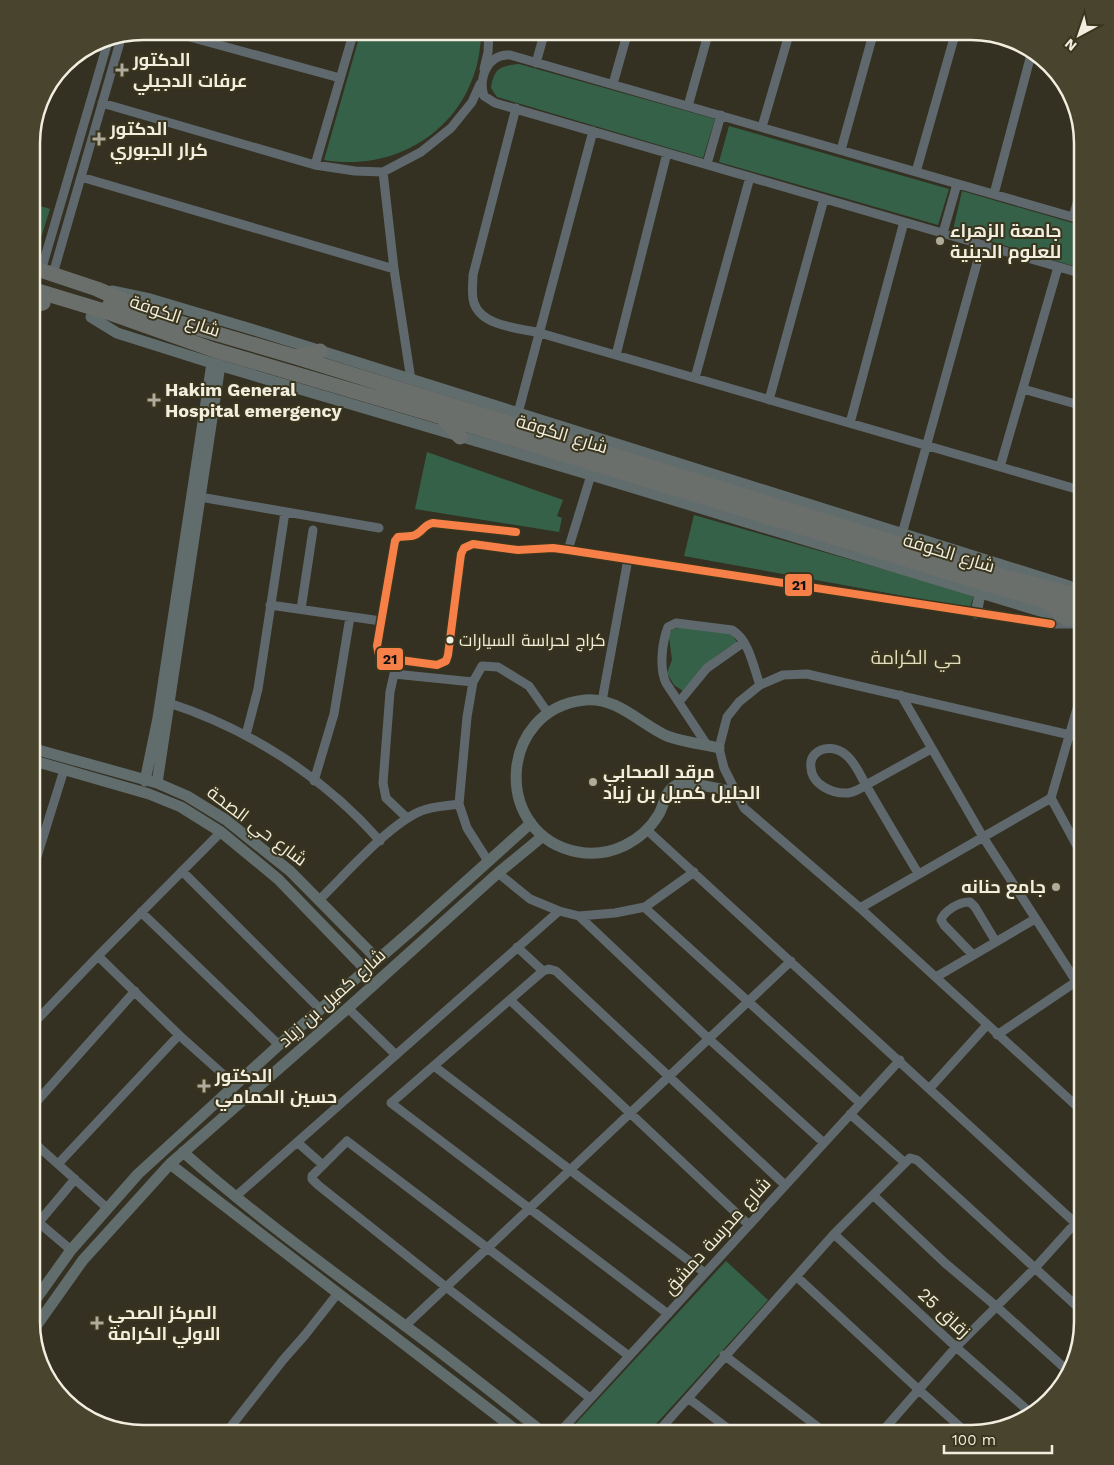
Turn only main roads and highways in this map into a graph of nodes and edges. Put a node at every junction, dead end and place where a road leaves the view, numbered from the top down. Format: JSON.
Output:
{"nodes":[{"id":1,"x":40,"y":273,"type":"edge"},
{"id":2,"x":40,"y":273,"type":"edge"},
{"id":3,"x":97,"y":289,"type":"junction"},
{"id":4,"x":40,"y":291,"type":"edge"},
{"id":5,"x":40,"y":303,"type":"edge"},
{"id":6,"x":91,"y":317,"type":"junction"},
{"id":7,"x":145,"y":319,"type":"junction"},
{"id":8,"x":320,"y":350,"type":"junction"},
{"id":9,"x":296,"y":357,"type":"junction"},
{"id":10,"x":216,"y":364,"type":"junction"},
{"id":11,"x":492,"y":405,"type":"junction"},
{"id":12,"x":466,"y":410,"type":"junction"},
{"id":13,"x":442,"y":417,"type":"junction"},
{"id":14,"x":460,"y":437,"type":"junction"},
{"id":15,"x":810,"y":517,"type":"junction"},
{"id":16,"x":786,"y":534,"type":"junction"},
{"id":17,"x":991,"y":562,"type":"junction"},
{"id":18,"x":1005,"y":577,"type":"junction"},
{"id":19,"x":1074,"y":588,"type":"edge"},
{"id":20,"x":980,"y":594,"type":"junction"},
{"id":21,"x":1074,"y":596,"type":"edge"},
{"id":22,"x":976,"y":612,"type":"road end"},
{"id":23,"x":1074,"y":617,"type":"edge"},
{"id":24,"x":1074,"y":618,"type":"edge"},
{"id":25,"x":161,"y":725,"type":"junction"},
{"id":26,"x":719,"y":748,"type":"road end"},
{"id":27,"x":40,"y":751,"type":"edge"},
{"id":28,"x":40,"y":763,"type":"edge"},
{"id":29,"x":151,"y":782,"type":"junction"},
{"id":30,"x":735,"y":792,"type":"road end"},
{"id":31,"x":531,"y":823,"type":"junction"},
{"id":32,"x":544,"y":836,"type":"junction"},
{"id":33,"x":290,"y":871,"type":"junction"},
{"id":34,"x":278,"y":879,"type":"junction"},
{"id":35,"x":304,"y":885,"type":"junction"},
{"id":36,"x":293,"y":894,"type":"junction"},
{"id":37,"x":432,"y":912,"type":"junction"},
{"id":38,"x":441,"y":925,"type":"junction"},
{"id":39,"x":412,"y":930,"type":"junction"},
{"id":40,"x":421,"y":943,"type":"junction"},
{"id":41,"x":377,"y":959,"type":"junction"},
{"id":42,"x":365,"y":969,"type":"junction"},
{"id":43,"x":183,"y":1152,"type":"junction"},
{"id":44,"x":170,"y":1164,"type":"junction"},
{"id":45,"x":122,"y":1192,"type":"junction"},
{"id":46,"x":135,"y":1203,"type":"junction"},
{"id":47,"x":104,"y":1212,"type":"junction"},
{"id":48,"x":111,"y":1228,"type":"junction"},
{"id":49,"x":346,"y":1283,"type":"junction"},
{"id":50,"x":40,"y":1293,"type":"edge"},
{"id":51,"x":338,"y":1294,"type":"junction"},
{"id":52,"x":40,"y":1321,"type":"edge"},
{"id":53,"x":510,"y":1425,"type":"edge"},
{"id":54,"x":533,"y":1425,"type":"edge"}],
"edges":[{"from":1,"to":3,"type":"highway"},
{"from":2,"to":7,"type":"highway","name":"شارع الكوفة"},
{"from":3,"to":7,"type":"highway"},
{"from":3,"to":8,"type":"main road"},
{"from":4,"to":7,"type":"highway","name":"شارع الكوفة"},
{"from":5,"to":6,"type":"highway"},
{"from":6,"to":7,"type":"highway"},
{"from":6,"to":10,"type":"main road"},
{"from":7,"to":9,"type":"highway","name":"شارع الكوفة"},
{"from":7,"to":13,"type":"highway","name":"شارع الكوفة"},
{"from":8,"to":9,"type":"highway"},
{"from":8,"to":11,"type":"main road"},
{"from":9,"to":12,"type":"highway","name":"شارع الكوفة"},
{"from":10,"to":14,"type":"main road"},
{"from":10,"to":25,"type":"main road"},
{"from":10,"to":25,"type":"main road"},
{"from":11,"to":12,"type":"highway"},
{"from":11,"to":15,"type":"main road"},
{"from":12,"to":15,"type":"highway","name":"شارع الكوفة"},
{"from":13,"to":14,"type":"highway"},
{"from":13,"to":15,"type":"highway","name":"شارع الكوفة"},
{"from":14,"to":16,"type":"main road"},
{"from":15,"to":16,"type":"highway"},
{"from":15,"to":17,"type":"main road"},
{"from":15,"to":18,"type":"highway","name":"شارع الكوفة"},
{"from":15,"to":23,"type":"highway","name":"شارع الكوفة"},
{"from":16,"to":20,"type":"main road"},
{"from":17,"to":18,"type":"highway"},
{"from":17,"to":19,"type":"main road"},
{"from":18,"to":21,"type":"highway","name":"شارع الكوفة"},
{"from":20,"to":22,"type":"main road"},
{"from":20,"to":24,"type":"main road"},
{"from":25,"to":29,"type":"main road"},
{"from":26,"to":31,"type":"main road"},
{"from":27,"to":29,"type":"main road","name":"شارع حي الصحة"},
{"from":28,"to":34,"type":"main road","name":"شارع حي الصحة"},
{"from":29,"to":33,"type":"main road","name":"شارع حي الصحة"},
{"from":30,"to":32,"type":"main road"},
{"from":31,"to":32,"type":"main road"},
{"from":31,"to":37,"type":"main road","name":"شارع كميل بن زياد"},
{"from":32,"to":38,"type":"main road","name":"شارع كميل بن زياد"},
{"from":33,"to":34,"type":"main road"},
{"from":33,"to":35,"type":"main road","name":"شارع حي الصحة"},
{"from":34,"to":36,"type":"main road","name":"شارع حي الصحة"},
{"from":35,"to":36,"type":"main road"},
{"from":35,"to":41,"type":"main road","name":"شارع حي الصحة"},
{"from":36,"to":42,"type":"main road","name":"شارع حي الصحة"},
{"from":37,"to":38,"type":"main road"},
{"from":37,"to":39,"type":"main road","name":"شارع كميل بن زياد"},
{"from":38,"to":40,"type":"main road","name":"شارع كميل بن زياد"},
{"from":39,"to":40,"type":"main road"},
{"from":39,"to":41,"type":"main road","name":"شارع كميل بن زياد"},
{"from":40,"to":43,"type":"main road","name":"شارع كميل بن زياد"},
{"from":41,"to":42,"type":"main road","name":"شارع كميل بن زياد"},
{"from":42,"to":45,"type":"main road","name":"شارع كميل بن زياد"},
{"from":43,"to":44,"type":"main road","name":"شارع كميل بن زياد"},
{"from":43,"to":49,"type":"main road"},
{"from":44,"to":46,"type":"main road","name":"شارع كميل بن زياد"},
{"from":44,"to":51,"type":"main road"},
{"from":45,"to":46,"type":"main road"},
{"from":45,"to":47,"type":"main road","name":"شارع كميل بن زياد"},
{"from":46,"to":48,"type":"main road","name":"شارع كميل بن زياد"},
{"from":47,"to":48,"type":"main road"},
{"from":47,"to":50,"type":"main road","name":"شارع كميل بن زياد"},
{"from":48,"to":52,"type":"main road","name":"شارع كميل بن زياد"},
{"from":49,"to":51,"type":"main road"},
{"from":49,"to":54,"type":"main road"},
{"from":51,"to":53,"type":"main road"}]}
